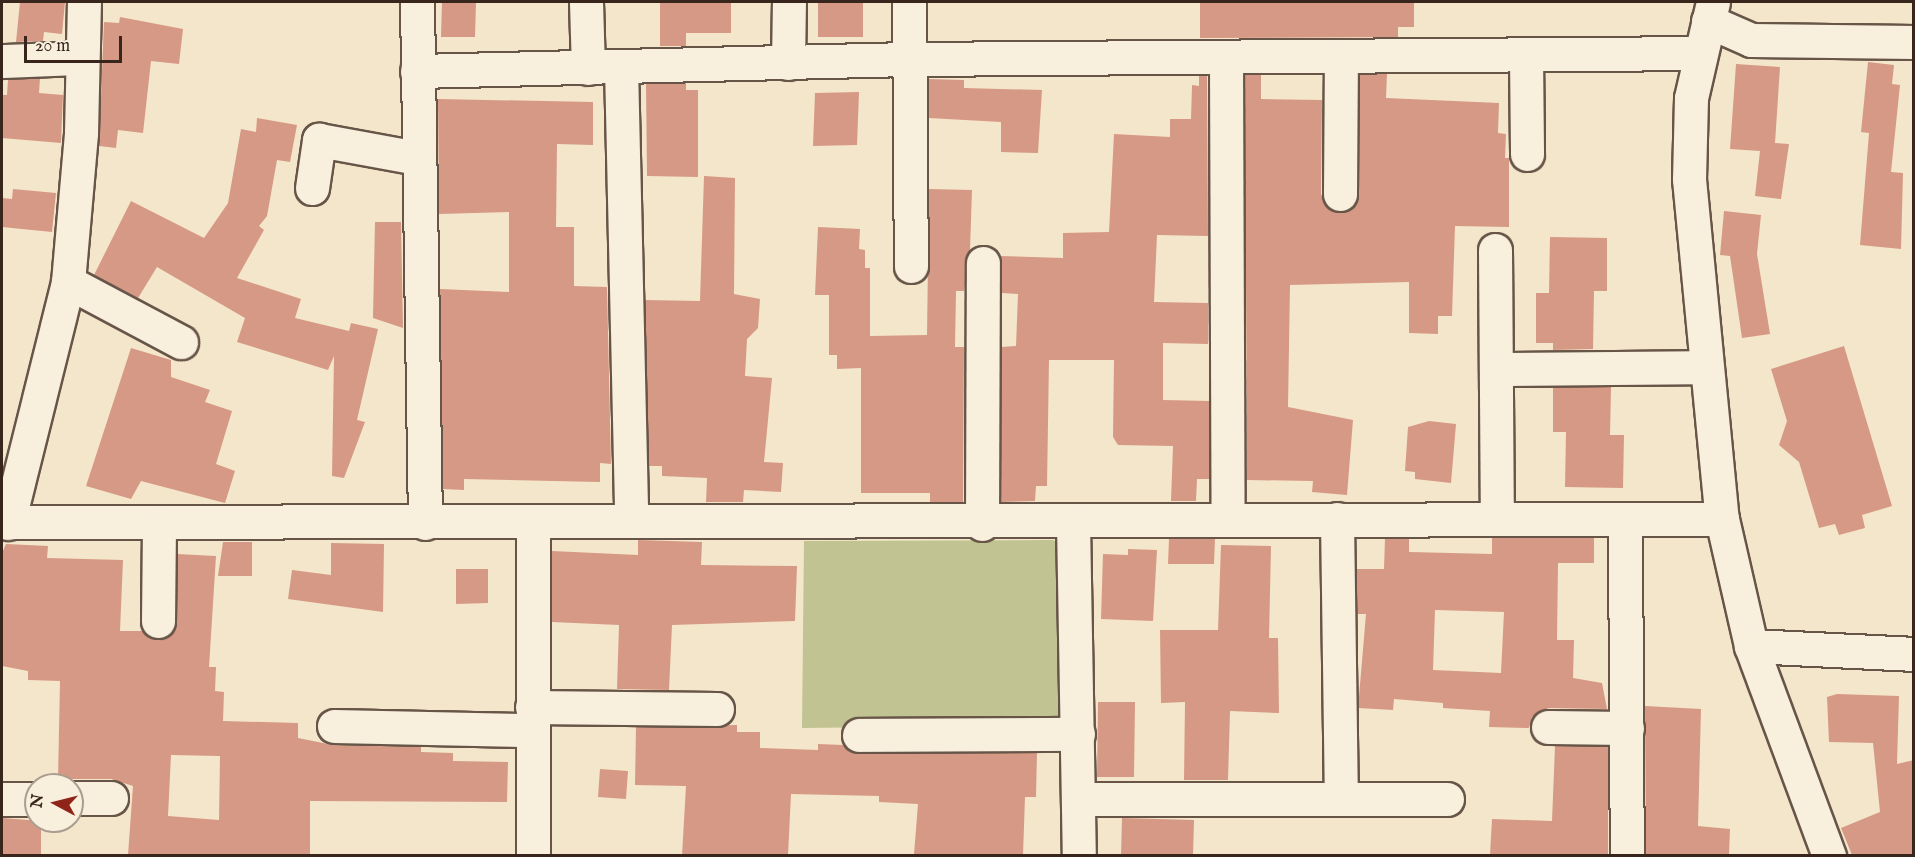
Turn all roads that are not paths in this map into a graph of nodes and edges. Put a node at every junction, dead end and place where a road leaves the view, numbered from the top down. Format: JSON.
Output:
{"nodes":[{"id":1,"x":84,"y":2,"type":"edge"},
{"id":2,"x":417,"y":2,"type":"edge"},
{"id":3,"x":586,"y":2,"type":"edge"},
{"id":4,"x":789,"y":2,"type":"edge"},
{"id":5,"x":909,"y":2,"type":"edge"},
{"id":6,"x":1710,"y":11,"type":"edge"},
{"id":7,"x":1914,"y":42,"type":"edge"},
{"id":8,"x":1700,"y":53,"type":"junction"},
{"id":9,"x":1526,"y":56,"type":"junction"},
{"id":10,"x":80,"y":58,"type":"junction"},
{"id":11,"x":1341,"y":58,"type":"junction"},
{"id":12,"x":909,"y":59,"type":"junction"},
{"id":13,"x":1226,"y":60,"type":"junction"},
{"id":14,"x":2,"y":61,"type":"edge"},
{"id":15,"x":788,"y":63,"type":"junction"},
{"id":16,"x":621,"y":66,"type":"junction"},
{"id":17,"x":588,"y":68,"type":"junction"},
{"id":18,"x":417,"y":71,"type":"junction"},
{"id":19,"x":1527,"y":154,"type":"dead end"},
{"id":20,"x":417,"y":158,"type":"junction"},
{"id":21,"x":312,"y":188,"type":"dead end"},
{"id":22,"x":1340,"y":194,"type":"dead end"},
{"id":23,"x":1495,"y":250,"type":"dead end"},
{"id":24,"x":983,"y":263,"type":"dead end"},
{"id":25,"x":912,"y":266,"type":"dead end"},
{"id":26,"x":68,"y":282,"type":"junction"},
{"id":27,"x":182,"y":342,"type":"dead end"},
{"id":28,"x":1705,"y":368,"type":"junction"},
{"id":29,"x":1496,"y":369,"type":"junction"},
{"id":30,"x":1497,"y":517,"type":"junction"},
{"id":31,"x":1228,"y":519,"type":"junction"},
{"id":32,"x":1337,"y":519,"type":"junction"},
{"id":33,"x":1722,"y":519,"type":"junction"},
{"id":34,"x":1625,"y":520,"type":"junction"},
{"id":35,"x":631,"y":521,"type":"junction"},
{"id":36,"x":5,"y":522,"type":"edge"},
{"id":37,"x":1073,"y":522,"type":"junction"},
{"id":38,"x":159,"y":523,"type":"junction"},
{"id":39,"x":425,"y":523,"type":"junction"},
{"id":40,"x":982,"y":524,"type":"junction"},
{"id":41,"x":532,"y":525,"type":"junction"},
{"id":42,"x":158,"y":621,"type":"dead end"},
{"id":43,"x":1750,"y":646,"type":"junction"},
{"id":44,"x":1914,"y":654,"type":"edge"},
{"id":45,"x":717,"y":709,"type":"dead end"},
{"id":46,"x":532,"y":719,"type":"junction"},
{"id":47,"x":334,"y":726,"type":"dead end"},
{"id":48,"x":1548,"y":727,"type":"dead end"},
{"id":49,"x":1627,"y":728,"type":"junction"},
{"id":50,"x":859,"y":735,"type":"dead end"},
{"id":51,"x":1078,"y":735,"type":"junction"},
{"id":52,"x":84,"y":798,"type":"edge"},
{"id":53,"x":111,"y":798,"type":"dead end"},
{"id":54,"x":1341,"y":798,"type":"junction"},
{"id":55,"x":2,"y":799,"type":"edge"},
{"id":56,"x":24,"y":799,"type":"edge"},
{"id":57,"x":1079,"y":799,"type":"junction"},
{"id":58,"x":1447,"y":799,"type":"dead end"},
{"id":59,"x":533,"y":855,"type":"edge"},
{"id":60,"x":1079,"y":855,"type":"edge"},
{"id":61,"x":1628,"y":855,"type":"edge"},
{"id":62,"x":1829,"y":855,"type":"edge"}],
"edges":[{"from":1,"to":10,"type":"street"},
{"from":2,"to":18,"type":"street"},
{"from":3,"to":17,"type":"street"},
{"from":4,"to":15,"type":"street"},
{"from":5,"to":12,"type":"street"},
{"from":6,"to":7,"type":"street"},
{"from":6,"to":8,"type":"street"},
{"from":8,"to":9,"type":"street"},
{"from":8,"to":28,"type":"street"},
{"from":9,"to":11,"type":"street"},
{"from":9,"to":19,"type":"street"},
{"from":10,"to":14,"type":"street"},
{"from":10,"to":26,"type":"street"},
{"from":11,"to":13,"type":"street"},
{"from":11,"to":22,"type":"street"},
{"from":12,"to":13,"type":"street"},
{"from":12,"to":15,"type":"street"},
{"from":12,"to":25,"type":"street"},
{"from":13,"to":31,"type":"street"},
{"from":15,"to":16,"type":"street"},
{"from":16,"to":17,"type":"street"},
{"from":16,"to":35,"type":"street"},
{"from":17,"to":18,"type":"street"},
{"from":18,"to":20,"type":"street"},
{"from":20,"to":21,"type":"street"},
{"from":20,"to":39,"type":"street"},
{"from":23,"to":29,"type":"street"},
{"from":24,"to":40,"type":"street"},
{"from":26,"to":27,"type":"street"},
{"from":26,"to":36,"type":"street"},
{"from":28,"to":29,"type":"street"},
{"from":28,"to":33,"type":"street"},
{"from":29,"to":30,"type":"street"},
{"from":30,"to":32,"type":"street"},
{"from":30,"to":34,"type":"street"},
{"from":31,"to":32,"type":"street"},
{"from":31,"to":37,"type":"street"},
{"from":32,"to":54,"type":"street"},
{"from":33,"to":34,"type":"street"},
{"from":33,"to":43,"type":"street"},
{"from":34,"to":49,"type":"street"},
{"from":35,"to":40,"type":"street"},
{"from":35,"to":41,"type":"street"},
{"from":36,"to":38,"type":"street"},
{"from":37,"to":40,"type":"street"},
{"from":37,"to":51,"type":"street"},
{"from":38,"to":39,"type":"street"},
{"from":38,"to":42,"type":"street"},
{"from":39,"to":41,"type":"street"},
{"from":41,"to":46,"type":"street"},
{"from":43,"to":44,"type":"street"},
{"from":43,"to":62,"type":"street"},
{"from":45,"to":46,"type":"street"},
{"from":46,"to":47,"type":"street"},
{"from":46,"to":59,"type":"street"},
{"from":48,"to":49,"type":"street"},
{"from":49,"to":61,"type":"street"},
{"from":50,"to":51,"type":"street"},
{"from":51,"to":57,"type":"street"},
{"from":52,"to":53,"type":"street"},
{"from":54,"to":57,"type":"street"},
{"from":54,"to":58,"type":"street"},
{"from":55,"to":56,"type":"street"},
{"from":57,"to":60,"type":"street"}]}
